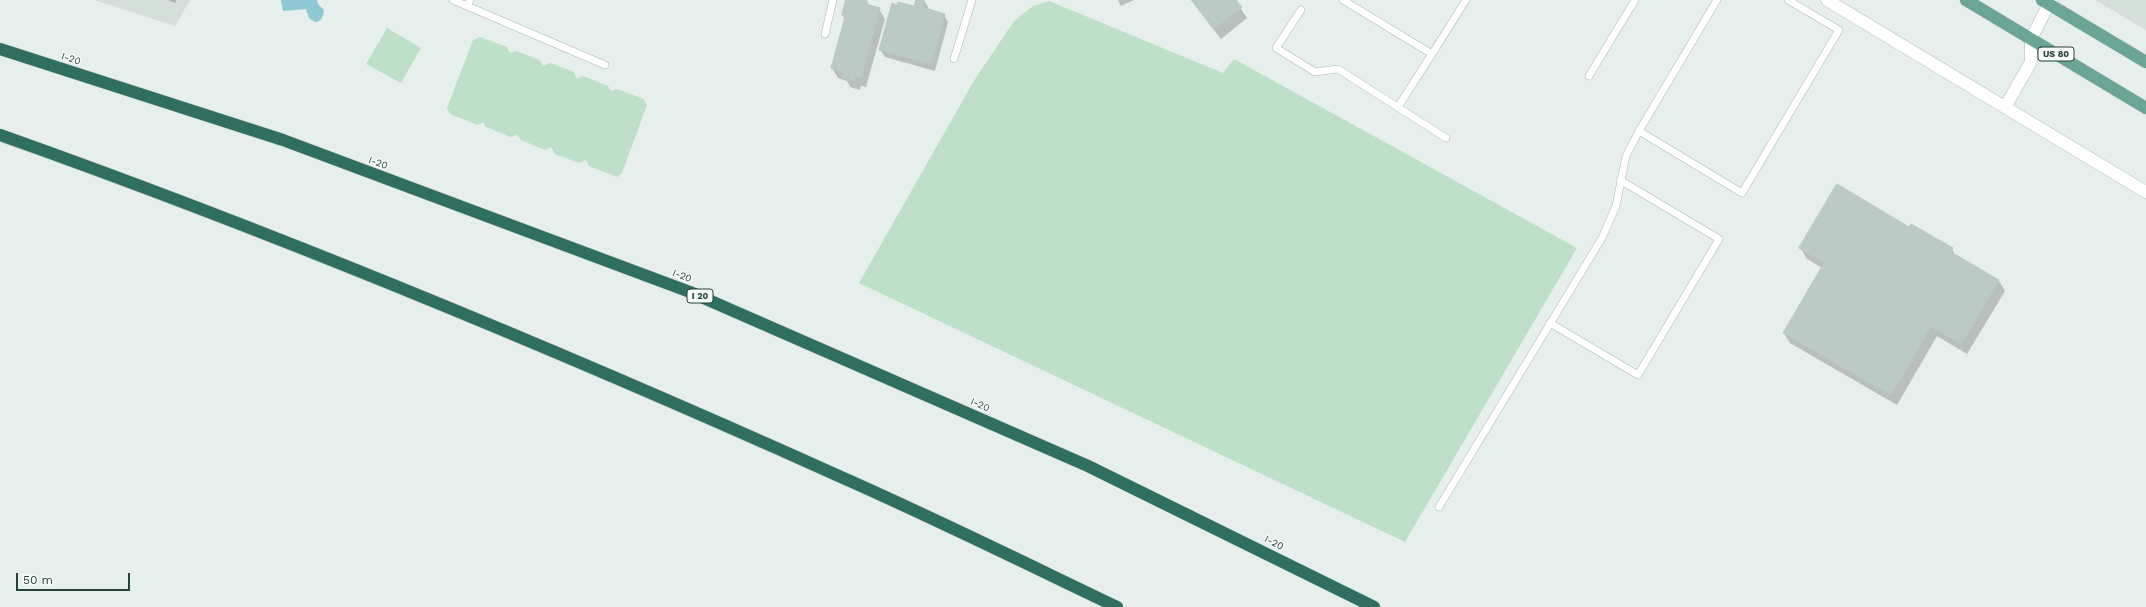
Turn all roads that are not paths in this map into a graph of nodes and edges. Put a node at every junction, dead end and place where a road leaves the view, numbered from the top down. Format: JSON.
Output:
{"nodes":[{"id":1,"x":452,"y":0,"type":"edge"},
{"id":2,"x":833,"y":0,"type":"edge"},
{"id":3,"x":972,"y":0,"type":"edge"},
{"id":4,"x":1343,"y":0,"type":"edge"},
{"id":5,"x":1466,"y":0,"type":"edge"},
{"id":6,"x":1635,"y":0,"type":"edge"},
{"id":7,"x":1717,"y":0,"type":"edge"},
{"id":8,"x":1788,"y":0,"type":"edge"},
{"id":9,"x":1827,"y":0,"type":"edge"},
{"id":10,"x":1966,"y":0,"type":"edge"},
{"id":11,"x":2047,"y":1,"type":"edge"},
{"id":12,"x":468,"y":3,"type":"edge"},
{"id":13,"x":1301,"y":10,"type":"dead end"},
{"id":14,"x":824,"y":34,"type":"dead end"},
{"id":15,"x":2031,"y":39,"type":"junction"},
{"id":16,"x":0,"y":49,"type":"edge"},
{"id":17,"x":1432,"y":54,"type":"junction"},
{"id":18,"x":954,"y":59,"type":"dead end"},
{"id":19,"x":2146,"y":62,"type":"edge"},
{"id":20,"x":605,"y":65,"type":"dead end"},
{"id":21,"x":1589,"y":76,"type":"dead end"},
{"id":22,"x":2005,"y":106,"type":"junction"},
{"id":23,"x":1398,"y":107,"type":"junction"},
{"id":24,"x":2146,"y":108,"type":"edge"},
{"id":25,"x":1639,"y":131,"type":"junction"},
{"id":26,"x":0,"y":135,"type":"edge"},
{"id":27,"x":1446,"y":138,"type":"dead end"},
{"id":28,"x":1620,"y":180,"type":"junction"},
{"id":29,"x":2146,"y":192,"type":"edge"},
{"id":30,"x":1550,"y":323,"type":"junction"},
{"id":31,"x":1439,"y":507,"type":"dead end"},
{"id":32,"x":1117,"y":607,"type":"edge"},
{"id":33,"x":1374,"y":607,"type":"edge"}],
"edges":[{"from":1,"to":12,"type":"lane"},
{"from":2,"to":14,"type":"lane"},
{"from":3,"to":18,"type":"lane"},
{"from":4,"to":17,"type":"lane"},
{"from":5,"to":17,"type":"lane"},
{"from":6,"to":21,"type":"lane"},
{"from":7,"to":25,"type":"lane"},
{"from":8,"to":25,"type":"lane"},
{"from":9,"to":22,"type":"street"},
{"from":10,"to":15,"type":"main road","number":"US 80"},
{"from":11,"to":15,"type":"street"},
{"from":11,"to":19,"type":"main road"},
{"from":12,"to":20,"type":"lane"},
{"from":13,"to":23,"type":"lane"},
{"from":15,"to":22,"type":"street"},
{"from":15,"to":24,"type":"main road","number":"US 80"},
{"from":16,"to":33,"type":"highway","name":"I-20","number":"I 20"},
{"from":17,"to":23,"type":"lane"},
{"from":22,"to":29,"type":"street"},
{"from":23,"to":27,"type":"lane"},
{"from":25,"to":28,"type":"lane"},
{"from":26,"to":32,"type":"highway"},
{"from":28,"to":30,"type":"lane"},
{"from":28,"to":30,"type":"lane"},
{"from":30,"to":31,"type":"lane"}]}
